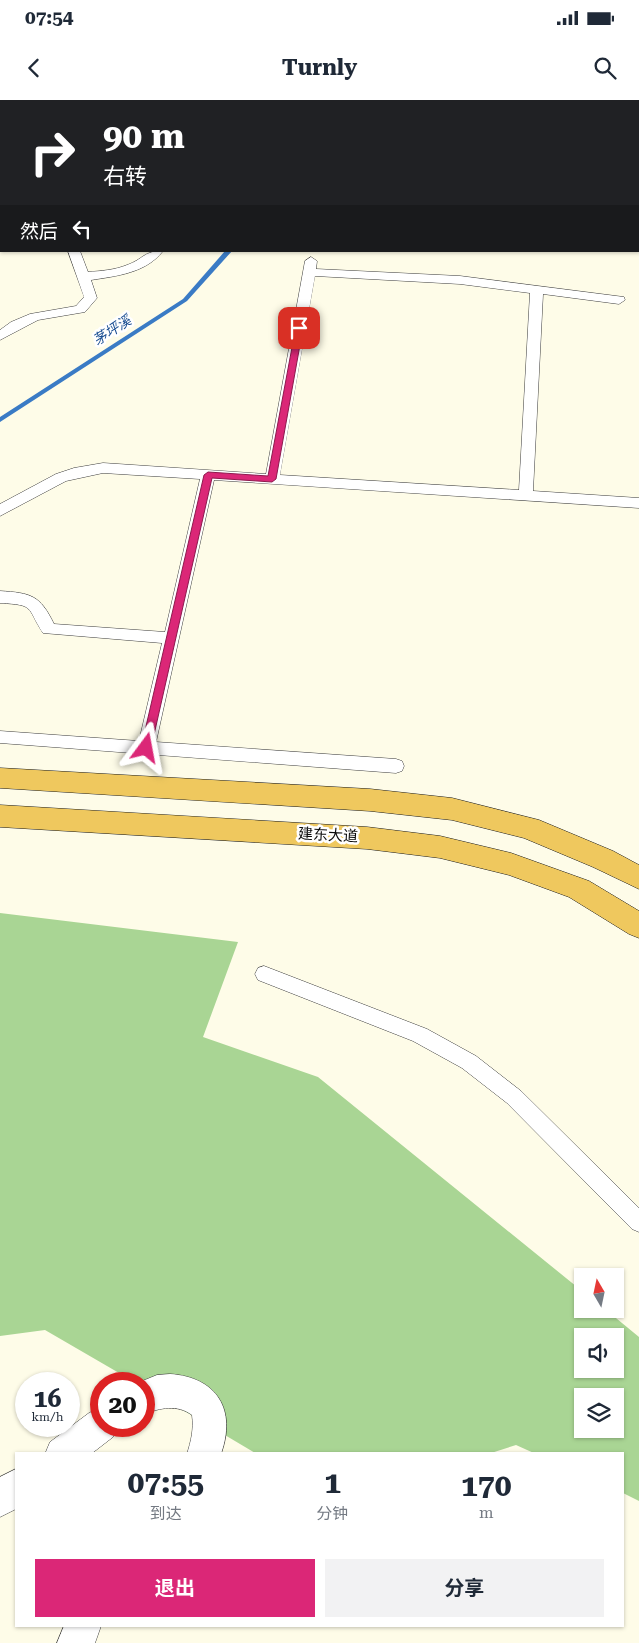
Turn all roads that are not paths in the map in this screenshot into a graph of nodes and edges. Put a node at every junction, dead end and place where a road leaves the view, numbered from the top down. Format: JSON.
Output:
{"nodes":[{"id":1,"x":74,"y":252,"type":"edge"},
{"id":2,"x":156,"y":252,"type":"edge"},
{"id":3,"x":83,"y":277,"type":"junction"},
{"id":4,"x":537,"y":289,"type":"junction"},
{"id":5,"x":619,"y":300,"type":"dead end"},
{"id":6,"x":0,"y":336,"type":"edge"},
{"id":7,"x":208,"y":475,"type":"junction"},
{"id":8,"x":272,"y":479,"type":"junction"},
{"id":9,"x":526,"y":495,"type":"junction"},
{"id":10,"x":639,"y":503,"type":"edge"},
{"id":11,"x":0,"y":511,"type":"edge"},
{"id":12,"x":0,"y":597,"type":"edge"},
{"id":13,"x":171,"y":638,"type":"junction"},
{"id":14,"x":0,"y":737,"type":"edge"},
{"id":15,"x":146,"y":748,"type":"junction"},
{"id":16,"x":396,"y":766,"type":"dead end"},
{"id":17,"x":0,"y":778,"type":"edge"},
{"id":18,"x":0,"y":816,"type":"edge"},
{"id":19,"x":639,"y":878,"type":"edge"},
{"id":20,"x":639,"y":926,"type":"edge"},
{"id":21,"x":264,"y":974,"type":"dead end"},
{"id":22,"x":639,"y":1222,"type":"edge"},
{"id":23,"x":155,"y":1395,"type":"edge"},
{"id":24,"x":90,"y":1433,"type":"edge"},
{"id":25,"x":65,"y":1452,"type":"edge"},
{"id":26,"x":205,"y":1452,"type":"edge"},
{"id":27,"x":15,"y":1488,"type":"edge"},
{"id":28,"x":0,"y":1499,"type":"edge"},
{"id":29,"x":83,"y":1627,"type":"edge"},
{"id":30,"x":76,"y":1643,"type":"edge"}],
"edges":[{"from":1,"to":3,"type":"lane"},
{"from":2,"to":3,"type":"lane"},
{"from":3,"to":6,"type":"lane"},
{"from":4,"to":5,"type":"lane"},
{"from":4,"to":8,"type":"lane"},
{"from":4,"to":9,"type":"lane"},
{"from":7,"to":8,"type":"lane"},
{"from":7,"to":11,"type":"lane"},
{"from":7,"to":13,"type":"lane"},
{"from":8,"to":9,"type":"lane"},
{"from":9,"to":10,"type":"lane"},
{"from":12,"to":13,"type":"lane"},
{"from":13,"to":15,"type":"lane"},
{"from":14,"to":15,"type":"lane"},
{"from":15,"to":16,"type":"lane"},
{"from":17,"to":19,"type":"highway"},
{"from":18,"to":20,"type":"highway","name":"建东大道"},
{"from":21,"to":22,"type":"lane"},
{"from":23,"to":26,"type":"street"},
{"from":24,"to":25,"type":"street"},
{"from":27,"to":28,"type":"street"},
{"from":29,"to":30,"type":"street"}]}
